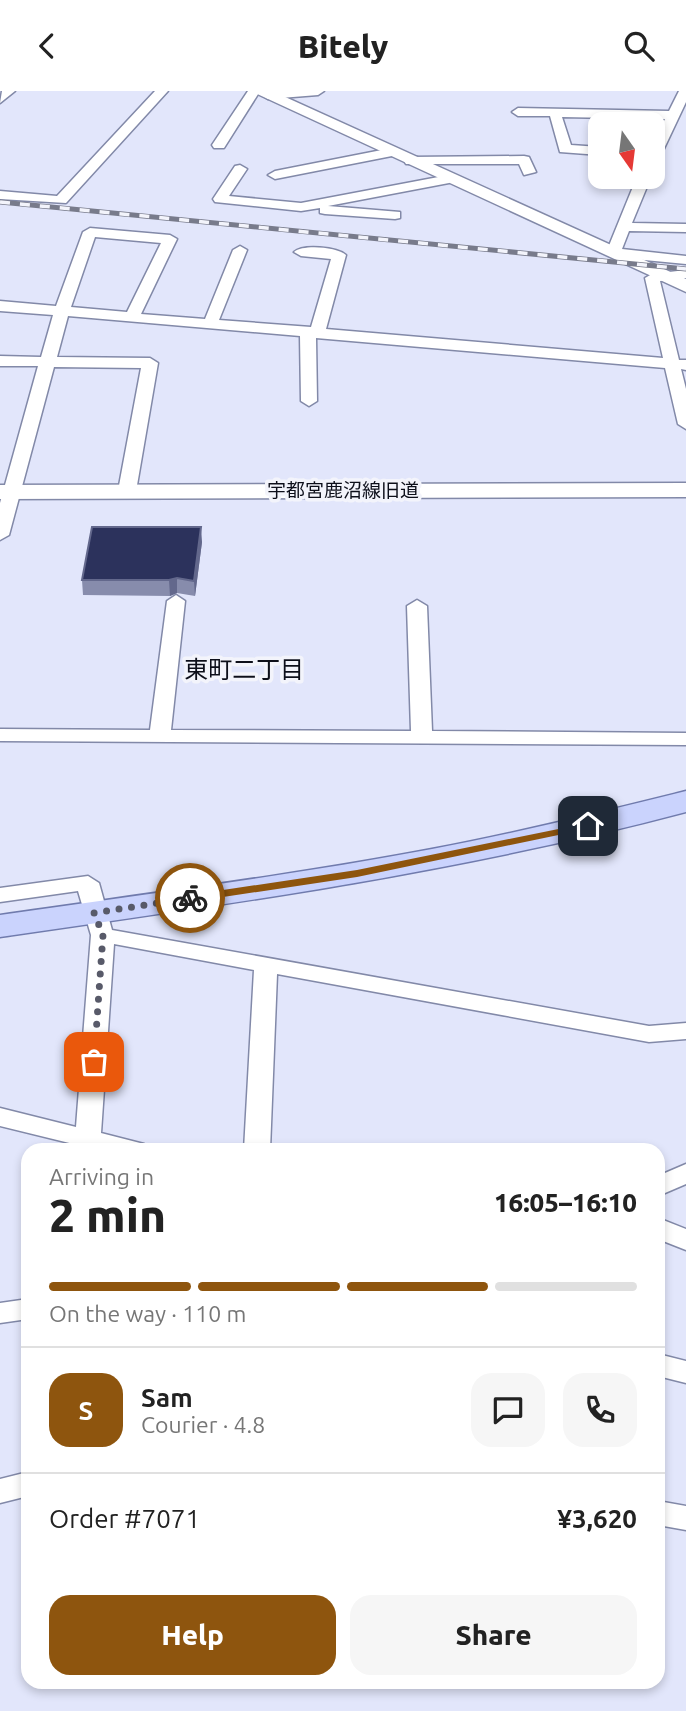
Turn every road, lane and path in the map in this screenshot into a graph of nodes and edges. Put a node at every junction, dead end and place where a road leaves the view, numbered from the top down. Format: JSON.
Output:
{"nodes":[{"id":1,"x":9,"y":91,"type":"edge"},
{"id":2,"x":162,"y":91,"type":"edge"},
{"id":3,"x":318,"y":91,"type":"edge"},
{"id":4,"x":685,"y":91,"type":"edge"},
{"id":5,"x":260,"y":92,"type":"edge"},
{"id":6,"x":0,"y":99,"type":"edge"},
{"id":7,"x":518,"y":113,"type":"dead end"},
{"id":8,"x":555,"y":113,"type":"junction"},
{"id":9,"x":670,"y":117,"type":"junction"},
{"id":10,"x":686,"y":120,"type":"edge"},
{"id":11,"x":665,"y":128,"type":"edge"},
{"id":12,"x":219,"y":145,"type":"dead end"},
{"id":13,"x":588,"y":150,"type":"edge"},
{"id":14,"x":392,"y":152,"type":"junction"},
{"id":15,"x":411,"y":161,"type":"junction"},
{"id":16,"x":240,"y":169,"type":"dead end"},
{"id":17,"x":529,"y":172,"type":"dead end"},
{"id":18,"x":275,"y":175,"type":"dead end"},
{"id":19,"x":449,"y":179,"type":"junction"},
{"id":20,"x":639,"y":189,"type":"edge"},
{"id":21,"x":0,"y":195,"type":"edge"},
{"id":22,"x":301,"y":207,"type":"junction"},
{"id":23,"x":395,"y":215,"type":"dead end"},
{"id":24,"x":623,"y":227,"type":"junction"},
{"id":25,"x":686,"y":229,"type":"edge"},
{"id":26,"x":240,"y":250,"type":"dead end"},
{"id":27,"x":301,"y":252,"type":"dead end"},
{"id":28,"x":613,"y":253,"type":"junction"},
{"id":29,"x":686,"y":260,"type":"edge"},
{"id":30,"x":686,"y":274,"type":"edge"},
{"id":31,"x":660,"y":275,"type":"junction"},
{"id":32,"x":686,"y":286,"type":"edge"},
{"id":33,"x":0,"y":306,"type":"edge"},
{"id":34,"x":62,"y":310,"type":"junction"},
{"id":35,"x":133,"y":315,"type":"junction"},
{"id":36,"x":211,"y":322,"type":"junction"},
{"id":37,"x":313,"y":331,"type":"junction"},
{"id":38,"x":0,"y":361,"type":"edge"},
{"id":39,"x":50,"y":361,"type":"junction"},
{"id":40,"x":678,"y":365,"type":"edge"},
{"id":41,"x":683,"y":394,"type":"edge"},
{"id":42,"x":309,"y":401,"type":"dead end"},
{"id":43,"x":686,"y":424,"type":"edge"},
{"id":44,"x":686,"y":490,"type":"edge"},
{"id":45,"x":127,"y":491,"type":"junction"},
{"id":46,"x":6,"y":492,"type":"edge"},
{"id":47,"x":0,"y":535,"type":"edge"},
{"id":48,"x":176,"y":601,"type":"dead end"},
{"id":49,"x":417,"y":606,"type":"dead end"},
{"id":50,"x":0,"y":735,"type":"edge"},
{"id":51,"x":160,"y":736,"type":"junction"},
{"id":52,"x":422,"y":737,"type":"junction"},
{"id":53,"x":686,"y":739,"type":"edge"},
{"id":54,"x":686,"y":801,"type":"edge"},
{"id":55,"x":0,"y":895,"type":"edge"},
{"id":56,"x":98,"y":924,"type":"junction"},
{"id":57,"x":0,"y":926,"type":"edge"},
{"id":58,"x":266,"y":965,"type":"junction"},
{"id":59,"x":686,"y":1031,"type":"edge"},
{"id":60,"x":0,"y":1117,"type":"edge"},
{"id":61,"x":88,"y":1139,"type":"junction"},
{"id":62,"x":105,"y":1143,"type":"edge"},
{"id":63,"x":257,"y":1143,"type":"edge"},
{"id":64,"x":686,"y":1173,"type":"edge"},
{"id":65,"x":665,"y":1184,"type":"edge"},
{"id":66,"x":665,"y":1231,"type":"edge"},
{"id":67,"x":686,"y":1240,"type":"edge"},
{"id":68,"x":21,"y":1310,"type":"edge"},
{"id":69,"x":0,"y":1313,"type":"edge"},
{"id":70,"x":665,"y":1367,"type":"edge"},
{"id":71,"x":686,"y":1372,"type":"edge"},
{"id":72,"x":21,"y":1486,"type":"edge"},
{"id":73,"x":0,"y":1491,"type":"edge"},
{"id":74,"x":665,"y":1514,"type":"edge"},
{"id":75,"x":686,"y":1518,"type":"edge"}],
"edges":[{"from":1,"to":6,"type":"street"},
{"from":2,"to":21,"type":"street"},
{"from":3,"to":5,"type":"street"},
{"from":4,"to":9,"type":"street"},
{"from":5,"to":12,"type":"street"},
{"from":5,"to":14,"type":"street"},
{"from":7,"to":8,"type":"street"},
{"from":8,"to":9,"type":"street"},
{"from":8,"to":13,"type":"street"},
{"from":9,"to":10,"type":"street"},
{"from":9,"to":11,"type":"street"},
{"from":14,"to":15,"type":"street"},
{"from":14,"to":18,"type":"street"},
{"from":15,"to":17,"type":"street"},
{"from":15,"to":19,"type":"street"},
{"from":16,"to":22,"type":"street"},
{"from":19,"to":22,"type":"street"},
{"from":19,"to":28,"type":"street"},
{"from":20,"to":24,"type":"street"},
{"from":22,"to":23,"type":"street"},
{"from":24,"to":25,"type":"street"},
{"from":24,"to":28,"type":"street"},
{"from":26,"to":36,"type":"street"},
{"from":27,"to":37,"type":"street"},
{"from":28,"to":29,"type":"street"},
{"from":28,"to":31,"type":"street"},
{"from":30,"to":31,"type":"street"},
{"from":31,"to":32,"type":"street"},
{"from":31,"to":40,"type":"street"},
{"from":33,"to":34,"type":"street"},
{"from":34,"to":35,"type":"street"},
{"from":34,"to":35,"type":"street"},
{"from":34,"to":39,"type":"street"},
{"from":35,"to":36,"type":"street"},
{"from":36,"to":37,"type":"street"},
{"from":37,"to":40,"type":"street"},
{"from":37,"to":42,"type":"street"},
{"from":38,"to":39,"type":"street"},
{"from":39,"to":45,"type":"street"},
{"from":39,"to":46,"type":"street"},
{"from":40,"to":41,"type":"street"},
{"from":41,"to":43,"type":"street"},
{"from":44,"to":45,"type":"street","name":"宇都宮鹿沼線旧道"},
{"from":45,"to":46,"type":"street","name":"宇都宮鹿沼線旧道"},
{"from":46,"to":47,"type":"street"},
{"from":48,"to":51,"type":"street"},
{"from":49,"to":52,"type":"street"},
{"from":50,"to":51,"type":"street"},
{"from":51,"to":52,"type":"street"},
{"from":52,"to":53,"type":"street"},
{"from":54,"to":56,"type":"main road"},
{"from":55,"to":56,"type":"street"},
{"from":56,"to":57,"type":"main road"},
{"from":56,"to":58,"type":"street"},
{"from":56,"to":61,"type":"street"},
{"from":58,"to":59,"type":"street"},
{"from":58,"to":63,"type":"street"},
{"from":60,"to":61,"type":"street"},
{"from":61,"to":62,"type":"street"},
{"from":64,"to":65,"type":"street"},
{"from":66,"to":67,"type":"street"},
{"from":68,"to":69,"type":"street"},
{"from":70,"to":71,"type":"street"},
{"from":72,"to":73,"type":"street"},
{"from":74,"to":75,"type":"street"}]}
